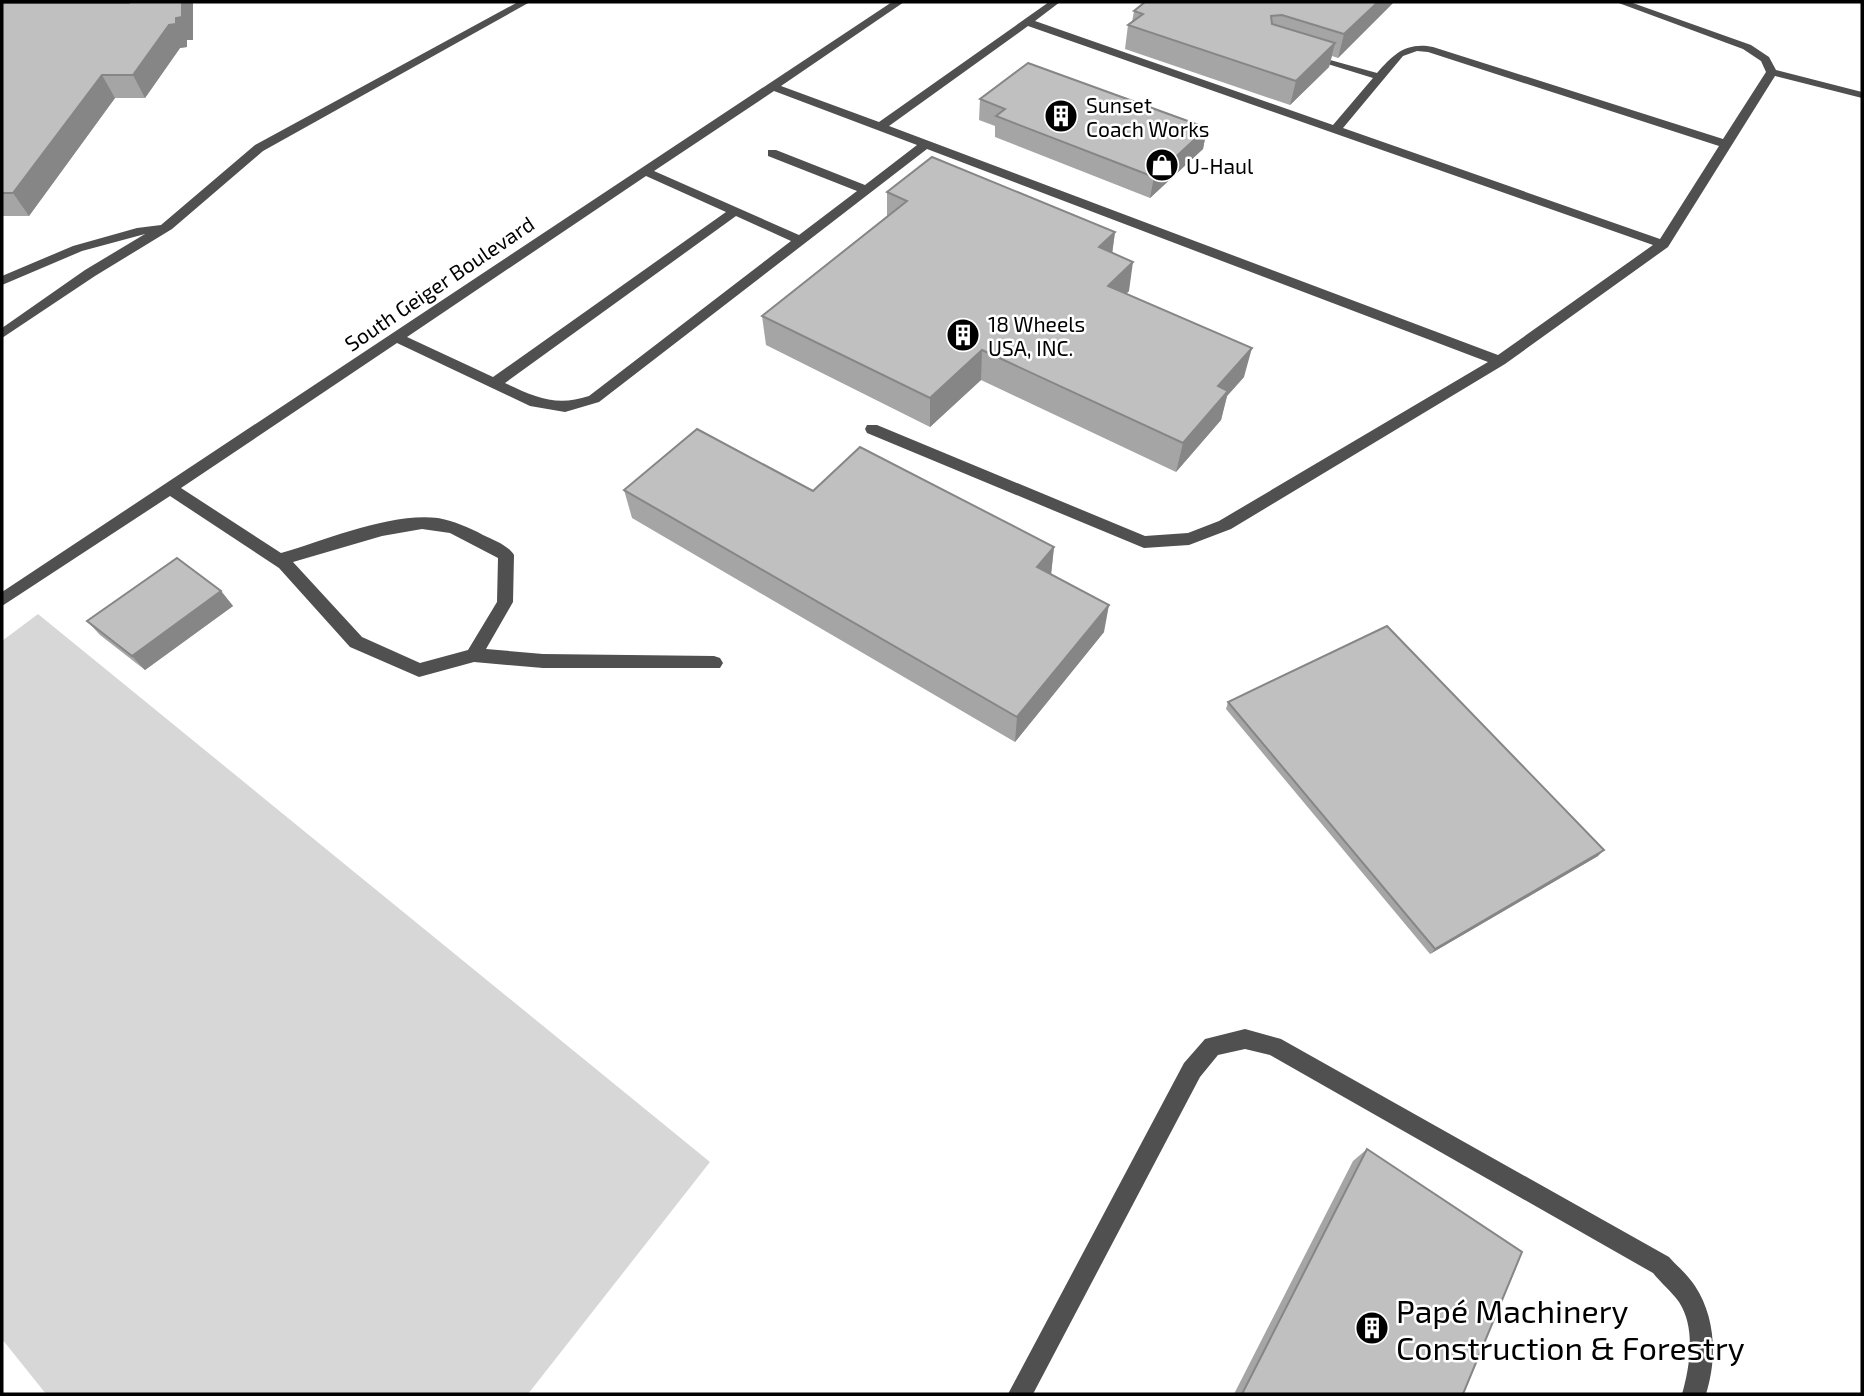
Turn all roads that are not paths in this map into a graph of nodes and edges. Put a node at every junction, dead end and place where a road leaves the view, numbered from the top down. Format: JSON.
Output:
{"nodes":[{"id":1,"x":525,"y":2,"type":"edge"},
{"id":2,"x":899,"y":2,"type":"edge"},
{"id":3,"x":1055,"y":2,"type":"edge"},
{"id":4,"x":1621,"y":2,"type":"edge"},
{"id":5,"x":1026,"y":22,"type":"junction"},
{"id":6,"x":1296,"y":50,"type":"edge"},
{"id":7,"x":1772,"y":72,"type":"junction"},
{"id":8,"x":1380,"y":77,"type":"junction"},
{"id":9,"x":772,"y":86,"type":"junction"},
{"id":10,"x":1862,"y":95,"type":"edge"},
{"id":11,"x":880,"y":127,"type":"junction"},
{"id":12,"x":1335,"y":130,"type":"junction"},
{"id":13,"x":926,"y":144,"type":"junction"},
{"id":14,"x":1726,"y":144,"type":"junction"},
{"id":15,"x":772,"y":153,"type":"dead end"},
{"id":16,"x":645,"y":171,"type":"junction"},
{"id":17,"x":867,"y":190,"type":"junction"},
{"id":18,"x":735,"y":211,"type":"junction"},
{"id":19,"x":168,"y":226,"type":"junction"},
{"id":20,"x":111,"y":236,"type":"junction"},
{"id":21,"x":801,"y":241,"type":"junction"},
{"id":22,"x":1663,"y":244,"type":"junction"},
{"id":23,"x":2,"y":270,"type":"edge"},
{"id":24,"x":2,"y":281,"type":"edge"},
{"id":25,"x":36,"y":312,"type":"junction"},
{"id":26,"x":2,"y":320,"type":"edge"},
{"id":27,"x":2,"y":334,"type":"edge"},
{"id":28,"x":396,"y":337,"type":"junction"},
{"id":29,"x":1500,"y":361,"type":"junction"},
{"id":30,"x":495,"y":383,"type":"junction"},
{"id":31,"x":872,"y":429,"type":"dead end"},
{"id":32,"x":170,"y":488,"type":"junction"},
{"id":33,"x":279,"y":560,"type":"junction"},
{"id":34,"x":2,"y":600,"type":"edge"},
{"id":35,"x":474,"y":656,"type":"junction"},
{"id":36,"x":714,"y":663,"type":"dead end"},
{"id":37,"x":1020,"y":1394,"type":"edge"},
{"id":38,"x":1694,"y":1394,"type":"edge"}],
"edges":[{"from":1,"to":19,"type":"street"},
{"from":2,"to":9,"type":"street","name":"South Geiger Boulevard"},
{"from":3,"to":5,"type":"street"},
{"from":4,"to":7,"type":"street"},
{"from":5,"to":11,"type":"street"},
{"from":5,"to":12,"type":"street"},
{"from":6,"to":8,"type":"street"},
{"from":7,"to":10,"type":"street"},
{"from":7,"to":14,"type":"street"},
{"from":8,"to":12,"type":"street"},
{"from":8,"to":14,"type":"street"},
{"from":9,"to":11,"type":"street"},
{"from":9,"to":16,"type":"street","name":"South Geiger Boulevard"},
{"from":11,"to":13,"type":"street"},
{"from":12,"to":22,"type":"street"},
{"from":13,"to":17,"type":"street"},
{"from":13,"to":29,"type":"street"},
{"from":14,"to":22,"type":"street"},
{"from":15,"to":17,"type":"street"},
{"from":16,"to":18,"type":"street"},
{"from":16,"to":28,"type":"street","name":"South Geiger Boulevard"},
{"from":17,"to":21,"type":"street"},
{"from":18,"to":21,"type":"street"},
{"from":18,"to":30,"type":"street"},
{"from":19,"to":20,"type":"street"},
{"from":19,"to":25,"type":"street"},
{"from":20,"to":23,"type":"street"},
{"from":20,"to":24,"type":"street"},
{"from":21,"to":30,"type":"street"},
{"from":22,"to":29,"type":"street"},
{"from":25,"to":26,"type":"street"},
{"from":25,"to":27,"type":"street"},
{"from":28,"to":30,"type":"street"},
{"from":28,"to":32,"type":"street","name":"South Geiger Boulevard"},
{"from":29,"to":31,"type":"street"},
{"from":32,"to":33,"type":"street"},
{"from":32,"to":34,"type":"street","name":"South Geiger Boulevard"},
{"from":33,"to":35,"type":"street"},
{"from":33,"to":35,"type":"street"},
{"from":35,"to":36,"type":"street"},
{"from":37,"to":38,"type":"street"}]}
